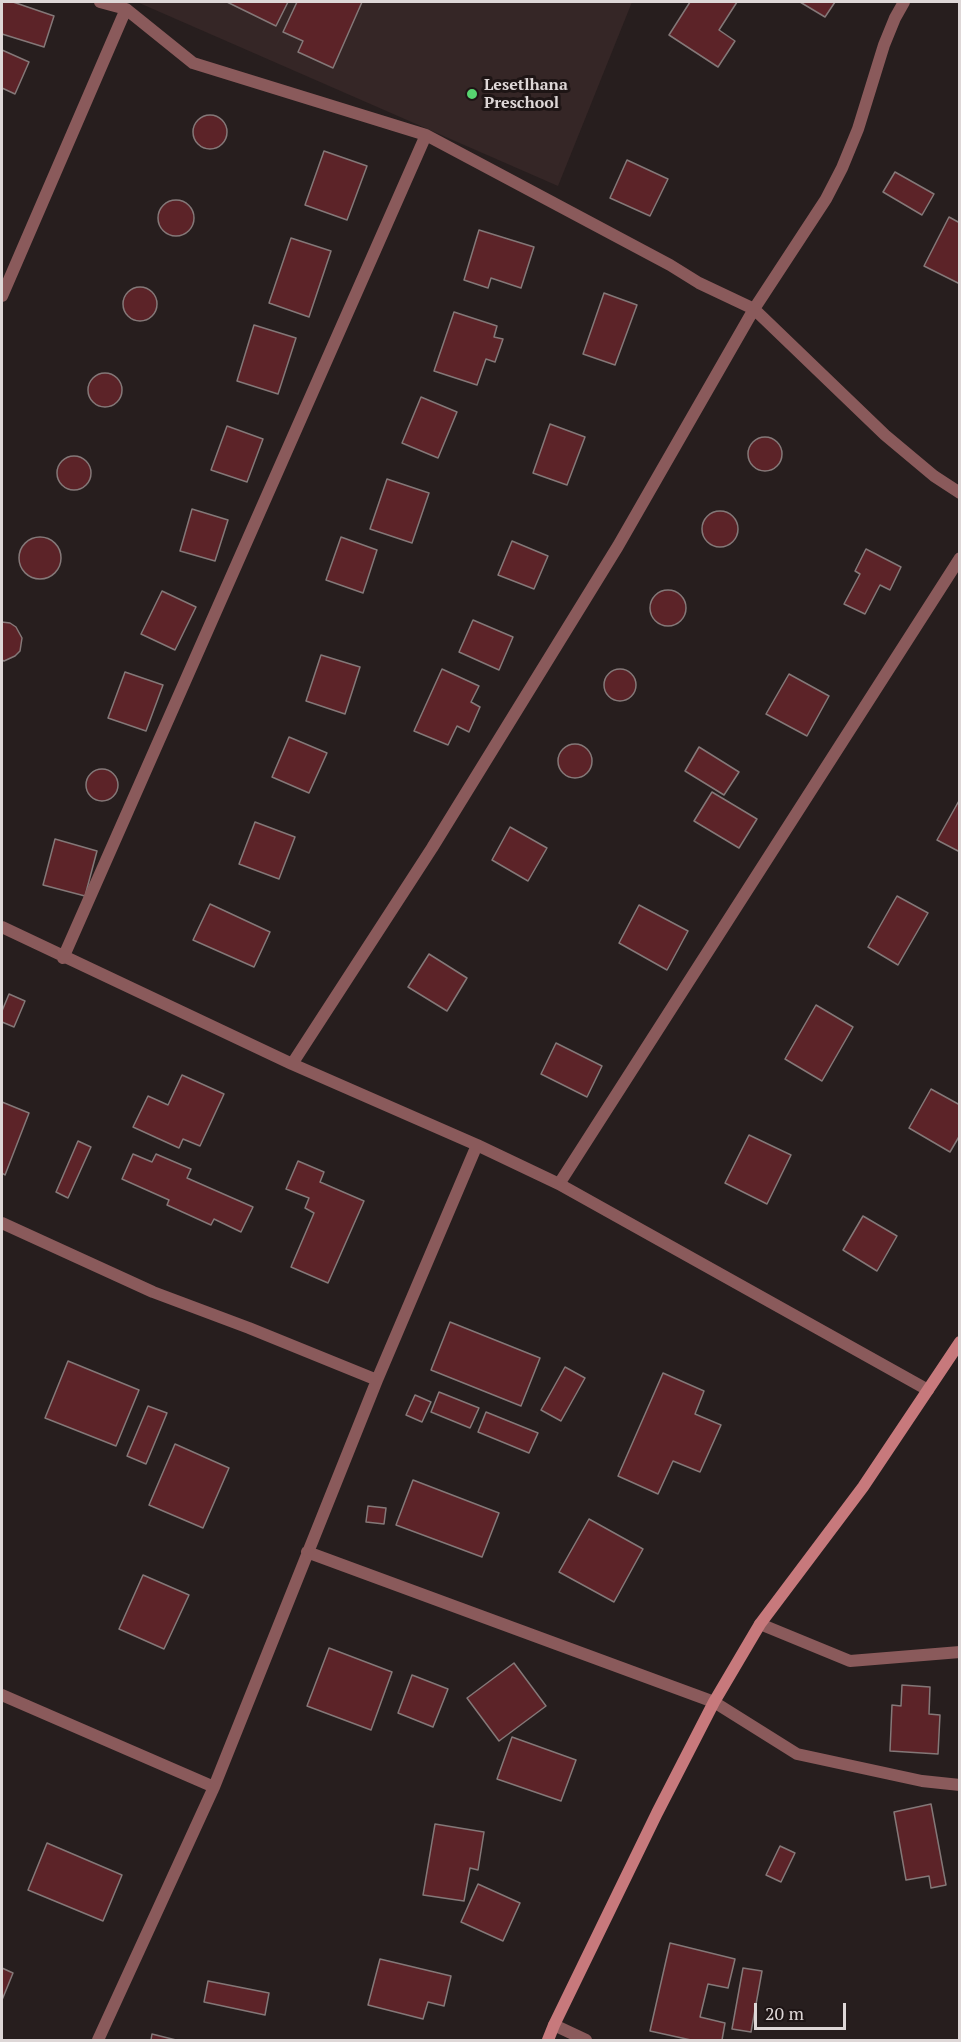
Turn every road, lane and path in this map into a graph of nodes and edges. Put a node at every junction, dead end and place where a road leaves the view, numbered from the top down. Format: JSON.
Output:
{"nodes":[{"id":1,"x":100,"y":2,"type":"edge"},
{"id":2,"x":904,"y":2,"type":"edge"},
{"id":3,"x":126,"y":9,"type":"junction"},
{"id":4,"x":426,"y":135,"type":"junction"},
{"id":5,"x":2,"y":296,"type":"edge"},
{"id":6,"x":754,"y":309,"type":"junction"},
{"id":7,"x":960,"y":493,"type":"edge"},
{"id":8,"x":960,"y":558,"type":"edge"},
{"id":9,"x":2,"y":927,"type":"edge"},
{"id":10,"x":63,"y":958,"type":"junction"},
{"id":11,"x":292,"y":1064,"type":"junction"},
{"id":12,"x":477,"y":1145,"type":"junction"},
{"id":13,"x":559,"y":1184,"type":"junction"},
{"id":14,"x":2,"y":1223,"type":"edge"},
{"id":15,"x":960,"y":1342,"type":"edge"},
{"id":16,"x":377,"y":1380,"type":"junction"},
{"id":17,"x":928,"y":1390,"type":"junction"},
{"id":18,"x":307,"y":1552,"type":"junction"},
{"id":19,"x":760,"y":1624,"type":"junction"},
{"id":20,"x":960,"y":1652,"type":"edge"},
{"id":21,"x":2,"y":1695,"type":"edge"},
{"id":22,"x":714,"y":1702,"type":"junction"},
{"id":23,"x":960,"y":1785,"type":"edge"},
{"id":24,"x":214,"y":1787,"type":"junction"},
{"id":25,"x":554,"y":2025,"type":"junction"},
{"id":26,"x":98,"y":2040,"type":"edge"},
{"id":27,"x":548,"y":2040,"type":"edge"},
{"id":28,"x":586,"y":2040,"type":"edge"}],
"edges":[{"from":1,"to":3,"type":"street"},
{"from":2,"to":6,"type":"street"},
{"from":3,"to":4,"type":"street"},
{"from":3,"to":5,"type":"street"},
{"from":4,"to":6,"type":"street"},
{"from":4,"to":10,"type":"street"},
{"from":6,"to":7,"type":"street"},
{"from":6,"to":11,"type":"street"},
{"from":8,"to":13,"type":"street"},
{"from":9,"to":10,"type":"street"},
{"from":10,"to":11,"type":"street"},
{"from":11,"to":12,"type":"street"},
{"from":12,"to":13,"type":"street"},
{"from":12,"to":16,"type":"street"},
{"from":13,"to":17,"type":"street"},
{"from":14,"to":16,"type":"street"},
{"from":15,"to":17,"type":"street"},
{"from":16,"to":18,"type":"street"},
{"from":17,"to":19,"type":"street"},
{"from":18,"to":22,"type":"street"},
{"from":18,"to":24,"type":"street"},
{"from":19,"to":20,"type":"street"},
{"from":19,"to":22,"type":"street"},
{"from":21,"to":24,"type":"street"},
{"from":22,"to":23,"type":"street"},
{"from":22,"to":25,"type":"street"},
{"from":24,"to":26,"type":"street"},
{"from":25,"to":27,"type":"street"},
{"from":25,"to":28,"type":"street"}]}
